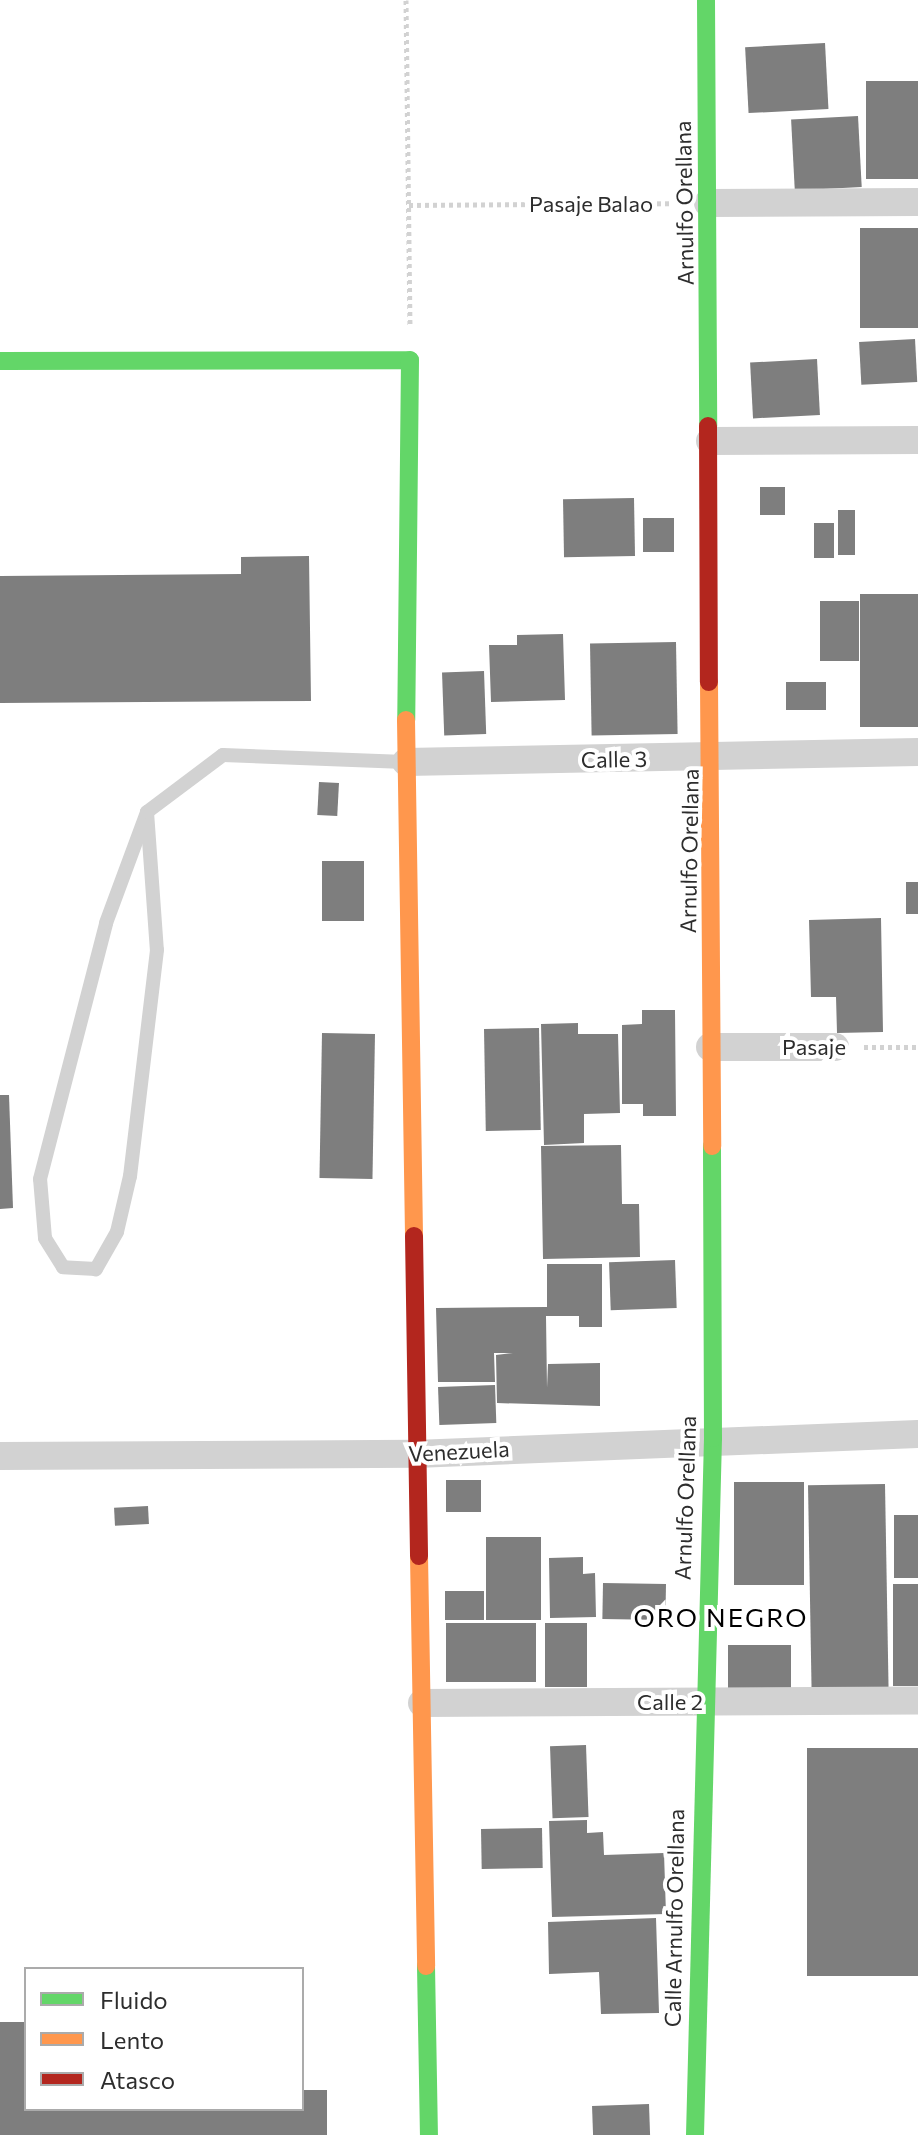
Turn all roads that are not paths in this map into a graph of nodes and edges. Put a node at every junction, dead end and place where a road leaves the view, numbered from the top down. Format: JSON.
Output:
{"nodes":[{"id":1,"x":706,"y":0,"type":"edge"},
{"id":2,"x":918,"y":202,"type":"edge"},
{"id":3,"x":708,"y":203,"type":"junction"},
{"id":4,"x":0,"y":361,"type":"edge"},
{"id":5,"x":918,"y":440,"type":"edge"},
{"id":6,"x":710,"y":441,"type":"junction"},
{"id":7,"x":918,"y":752,"type":"edge"},
{"id":8,"x":714,"y":758,"type":"junction"},
{"id":9,"x":406,"y":762,"type":"junction"},
{"id":10,"x":147,"y":812,"type":"junction"},
{"id":11,"x":710,"y":1047,"type":"junction"},
{"id":12,"x":835,"y":1047,"type":"road end"},
{"id":13,"x":918,"y":1434,"type":"edge"},
{"id":14,"x":713,"y":1438,"type":"junction"},
{"id":15,"x":415,"y":1454,"type":"junction"},
{"id":16,"x":0,"y":1456,"type":"edge"},
{"id":17,"x":918,"y":1700,"type":"edge"},
{"id":18,"x":701,"y":1702,"type":"junction"},
{"id":19,"x":422,"y":1703,"type":"junction"},
{"id":20,"x":429,"y":2135,"type":"edge"},
{"id":21,"x":695,"y":2135,"type":"edge"}],
"edges":[{"from":1,"to":3,"type":"street","name":"Arnulfo Orellana"},
{"from":2,"to":3,"type":"street"},
{"from":3,"to":6,"type":"street","name":"Arnulfo Orellana"},
{"from":4,"to":9,"type":"street"},
{"from":5,"to":6,"type":"street"},
{"from":6,"to":8,"type":"street","name":"Arnulfo Orellana"},
{"from":7,"to":8,"type":"street","name":"Calle 3"},
{"from":8,"to":9,"type":"street","name":"Calle 3"},
{"from":8,"to":11,"type":"street","name":"Arnulfo Orellana"},
{"from":9,"to":10,"type":"lane"},
{"from":9,"to":15,"type":"street"},
{"from":10,"to":10,"type":"lane"},
{"from":11,"to":12,"type":"street","name":"Pasaje"},
{"from":11,"to":14,"type":"street","name":"Arnulfo Orellana"},
{"from":13,"to":14,"type":"street","name":"Venezuela"},
{"from":14,"to":15,"type":"street","name":"Venezuela"},
{"from":14,"to":18,"type":"street","name":"Arnulfo Orellana"},
{"from":15,"to":16,"type":"street","name":"Venezuela"},
{"from":15,"to":19,"type":"street"},
{"from":17,"to":18,"type":"street","name":"Calle 2"},
{"from":18,"to":19,"type":"street","name":"Calle 2"},
{"from":18,"to":21,"type":"street","name":"Calle Arnulfo Orellana"},
{"from":19,"to":20,"type":"street"}]}
